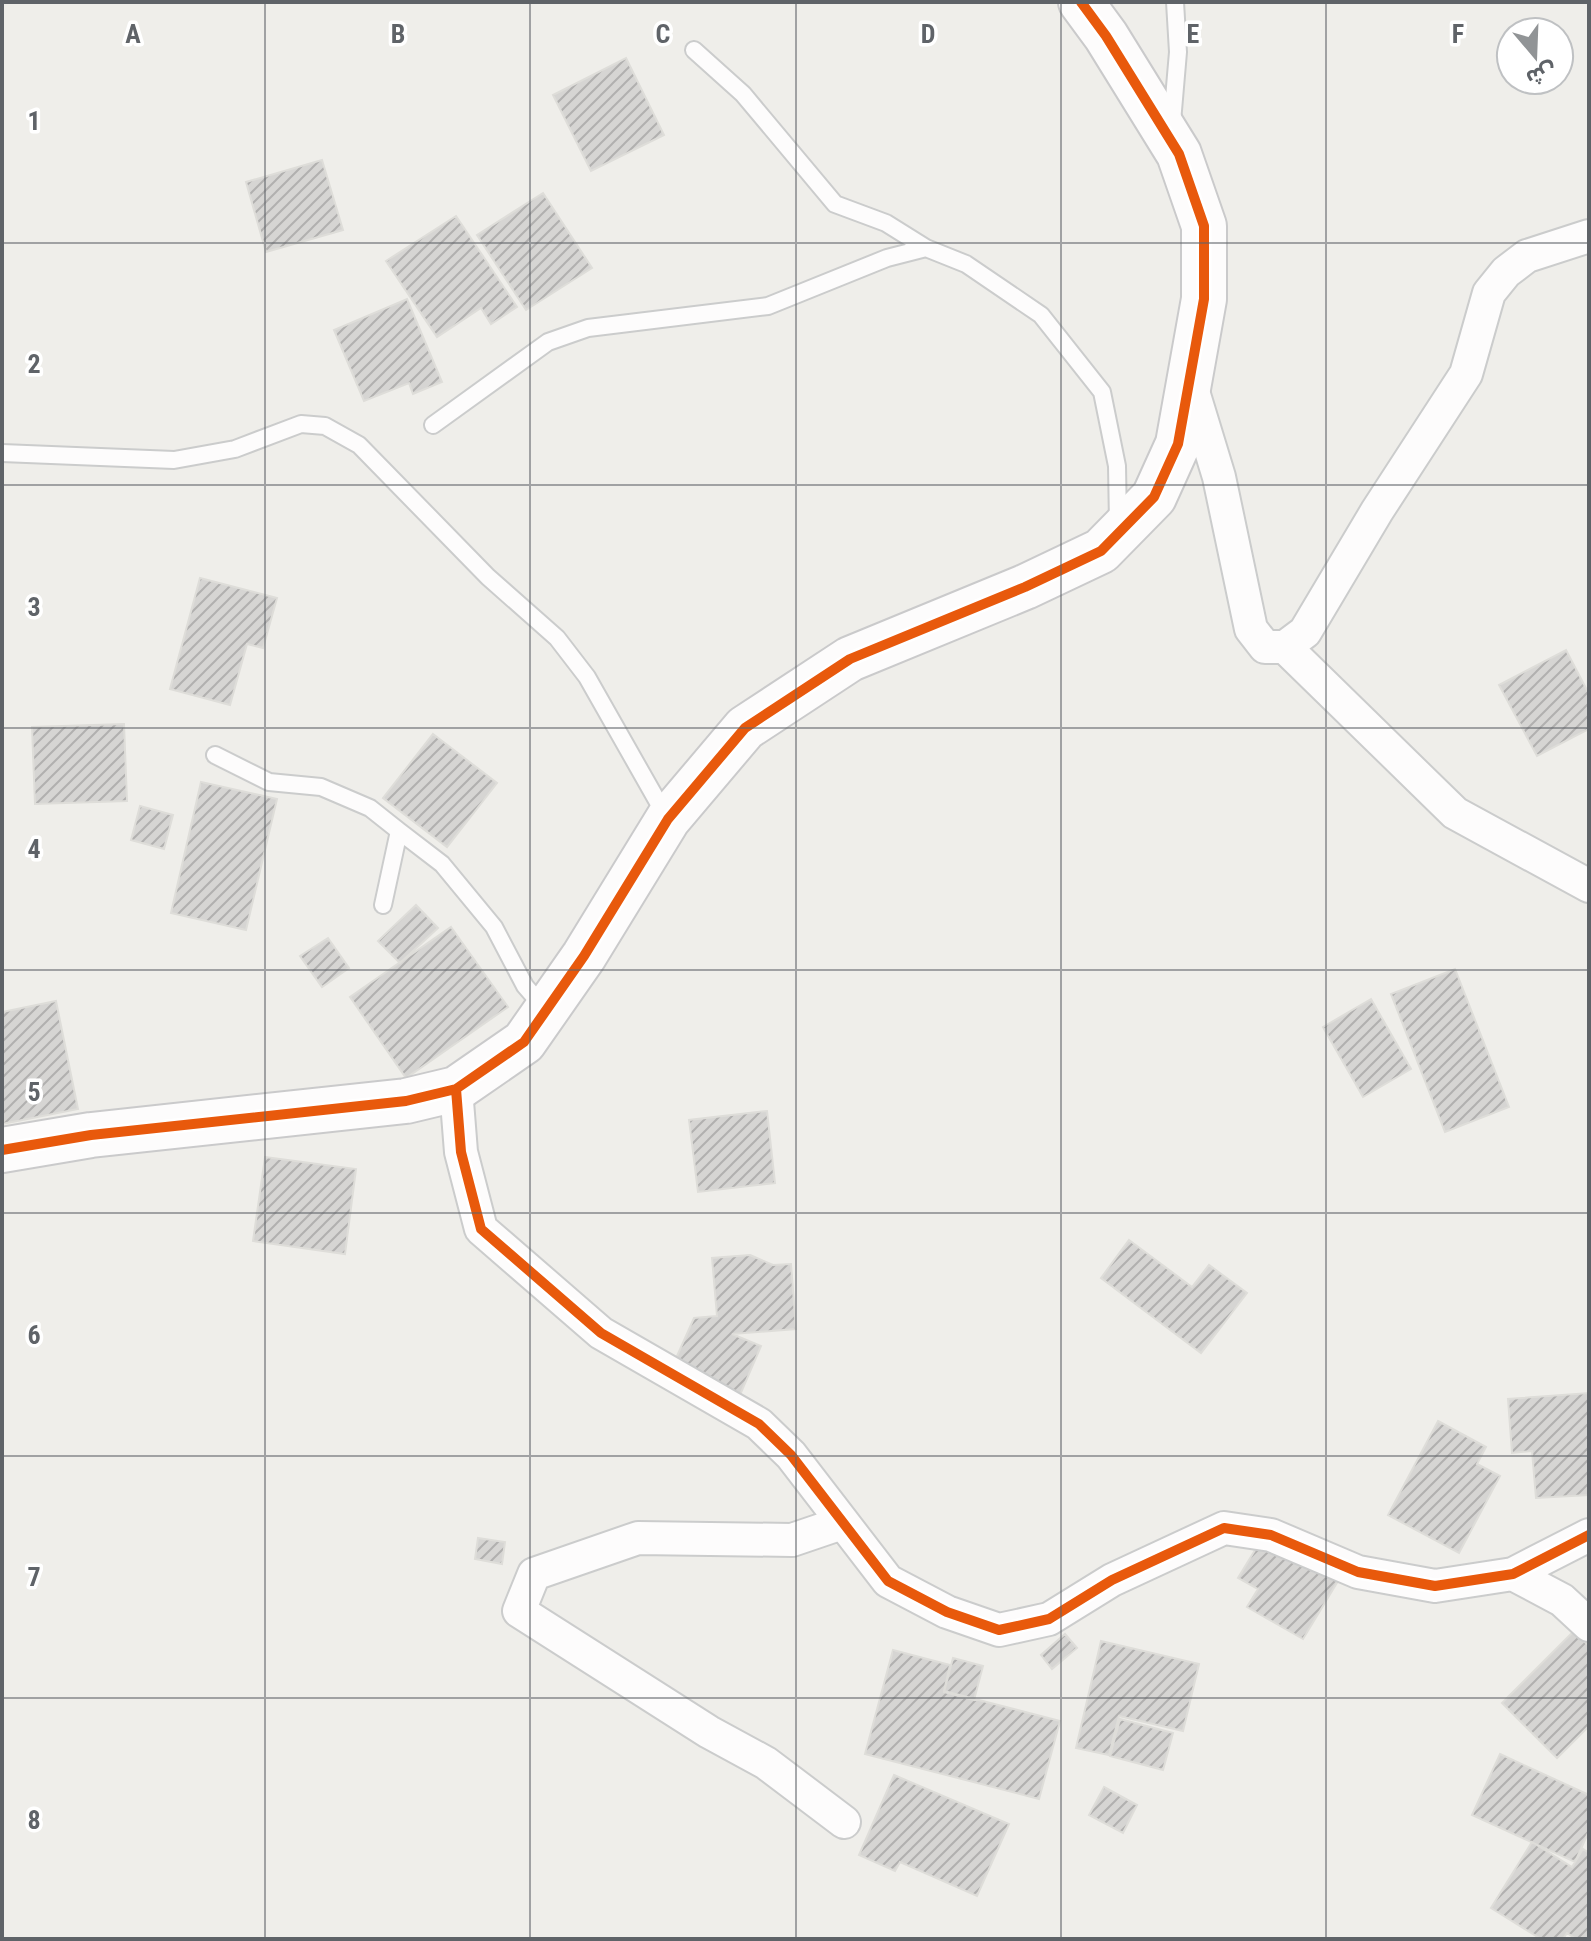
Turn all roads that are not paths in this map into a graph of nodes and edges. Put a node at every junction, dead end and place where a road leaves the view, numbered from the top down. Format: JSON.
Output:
{"nodes":[{"id":1,"x":1081,"y":2,"type":"edge"},
{"id":2,"x":1175,"y":2,"type":"edge"},
{"id":3,"x":694,"y":50,"type":"dead end"},
{"id":4,"x":1170,"y":140,"type":"junction"},
{"id":5,"x":1589,"y":236,"type":"edge"},
{"id":6,"x":926,"y":248,"type":"junction"},
{"id":7,"x":1190,"y":382,"type":"junction"},
{"id":8,"x":433,"y":425,"type":"dead end"},
{"id":9,"x":2,"y":453,"type":"edge"},
{"id":10,"x":1118,"y":533,"type":"junction"},
{"id":11,"x":1285,"y":647,"type":"junction"},
{"id":12,"x":215,"y":755,"type":"dead end"},
{"id":13,"x":668,"y":819,"type":"junction"},
{"id":14,"x":399,"y":831,"type":"junction"},
{"id":15,"x":1589,"y":886,"type":"edge"},
{"id":16,"x":383,"y":905,"type":"dead end"},
{"id":17,"x":546,"y":1011,"type":"junction"},
{"id":18,"x":456,"y":1089,"type":"junction"},
{"id":19,"x":2,"y":1150,"type":"edge"},
{"id":20,"x":842,"y":1523,"type":"junction"},
{"id":21,"x":1589,"y":1535,"type":"edge"},
{"id":22,"x":1513,"y":1574,"type":"junction"},
{"id":23,"x":1589,"y":1625,"type":"edge"},
{"id":24,"x":844,"y":1822,"type":"dead end"}],
"edges":[{"from":1,"to":4,"type":"street"},
{"from":2,"to":4,"type":"lane"},
{"from":3,"to":6,"type":"lane"},
{"from":4,"to":7,"type":"street"},
{"from":5,"to":11,"type":"street"},
{"from":6,"to":8,"type":"lane"},
{"from":6,"to":10,"type":"lane"},
{"from":7,"to":10,"type":"street"},
{"from":7,"to":11,"type":"street"},
{"from":9,"to":13,"type":"lane"},
{"from":10,"to":13,"type":"street"},
{"from":11,"to":15,"type":"street"},
{"from":12,"to":14,"type":"lane"},
{"from":13,"to":17,"type":"street"},
{"from":14,"to":16,"type":"lane"},
{"from":14,"to":17,"type":"lane"},
{"from":17,"to":18,"type":"street"},
{"from":18,"to":19,"type":"street"},
{"from":18,"to":20,"type":"street"},
{"from":20,"to":22,"type":"street"},
{"from":20,"to":24,"type":"street"},
{"from":21,"to":22,"type":"street"},
{"from":22,"to":23,"type":"street"}]}
